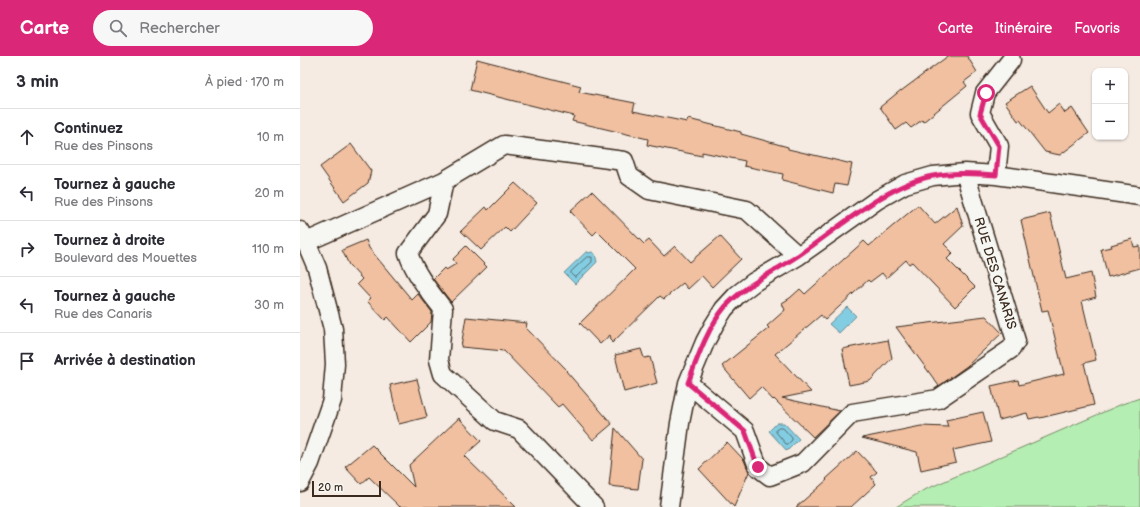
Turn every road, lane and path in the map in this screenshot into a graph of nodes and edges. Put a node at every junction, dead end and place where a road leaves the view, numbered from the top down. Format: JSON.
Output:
{"nodes":[{"id":1,"x":1011,"y":60,"type":"dead end"},
{"id":2,"x":965,"y":173,"type":"junction"},
{"id":3,"x":996,"y":175,"type":"junction"},
{"id":4,"x":444,"y":181,"type":"junction"},
{"id":5,"x":1140,"y":196,"type":"edge"},
{"id":6,"x":303,"y":236,"type":"edge"},
{"id":7,"x":798,"y":256,"type":"junction"},
{"id":8,"x":688,"y":383,"type":"junction"},
{"id":9,"x":300,"y":482,"type":"edge"},
{"id":10,"x":594,"y":507,"type":"edge"},
{"id":11,"x":669,"y":507,"type":"edge"}],
"edges":[{"from":1,"to":3,"type":"street"},
{"from":2,"to":3,"type":"street"},
{"from":2,"to":7,"type":"street"},
{"from":2,"to":8,"type":"street","name":"RUE DES CANARIS"},
{"from":3,"to":5,"type":"street"},
{"from":4,"to":6,"type":"street"},
{"from":4,"to":7,"type":"street"},
{"from":4,"to":10,"type":"street"},
{"from":6,"to":9,"type":"street"},
{"from":7,"to":8,"type":"street"},
{"from":8,"to":11,"type":"street"}]}
